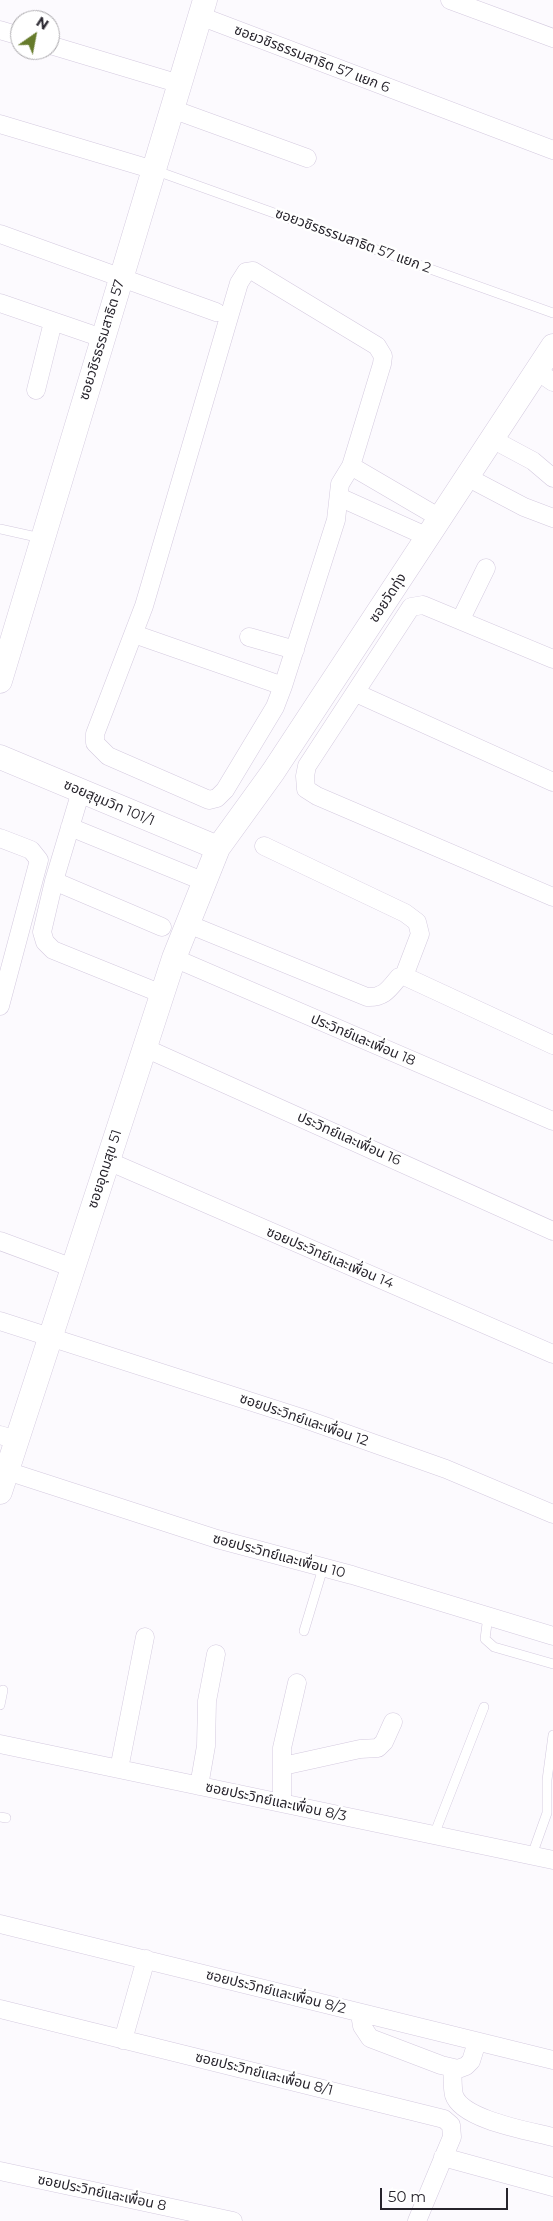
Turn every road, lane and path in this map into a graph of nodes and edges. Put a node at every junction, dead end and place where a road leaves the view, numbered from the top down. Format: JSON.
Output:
{"nodes":[{"id":1,"x":457,"y":2,"type":"edge"},
{"id":2,"x":203,"y":8,"type":"edge"},
{"id":3,"x":553,"y":38,"type":"edge"},
{"id":4,"x":60,"y":48,"type":"edge"},
{"id":5,"x":180,"y":84,"type":"junction"},
{"id":6,"x":172,"y":110,"type":"junction"},
{"id":7,"x":0,"y":124,"type":"edge"},
{"id":8,"x":553,"y":150,"type":"edge"},
{"id":9,"x":307,"y":158,"type":"dead end"},
{"id":10,"x":154,"y":170,"type":"junction"},
{"id":11,"x":0,"y":234,"type":"edge"},
{"id":12,"x":121,"y":279,"type":"junction"},
{"id":13,"x":0,"y":303,"type":"edge"},
{"id":14,"x":216,"y":312,"type":"dead end"},
{"id":15,"x":553,"y":313,"type":"edge"},
{"id":16,"x":53,"y":322,"type":"junction"},
{"id":17,"x":102,"y":338,"type":"junction"},
{"id":18,"x":553,"y":346,"type":"edge"},
{"id":19,"x":545,"y":376,"type":"edge"},
{"id":20,"x":36,"y":390,"type":"dead end"},
{"id":21,"x":492,"y":439,"type":"junction"},
{"id":22,"x":351,"y":466,"type":"junction"},
{"id":23,"x":467,"y":477,"type":"junction"},
{"id":24,"x":553,"y":478,"type":"edge"},
{"id":25,"x":339,"y":496,"type":"junction"},
{"id":26,"x":553,"y":518,"type":"edge"},
{"id":27,"x":434,"y":527,"type":"junction"},
{"id":28,"x":0,"y":529,"type":"edge"},
{"id":29,"x":42,"y":539,"type":"junction"},
{"id":30,"x":486,"y":568,"type":"dead end"},
{"id":31,"x":461,"y":619,"type":"junction"},
{"id":32,"x":134,"y":634,"type":"junction"},
{"id":33,"x":250,"y":637,"type":"dead end"},
{"id":34,"x":295,"y":650,"type":"junction"},
{"id":35,"x":553,"y":659,"type":"edge"},
{"id":36,"x":0,"y":681,"type":"edge"},
{"id":37,"x":283,"y":686,"type":"junction"},
{"id":38,"x":356,"y":693,"type":"junction"},
{"id":39,"x":0,"y":757,"type":"edge"},
{"id":40,"x":553,"y":782,"type":"edge"},
{"id":41,"x":80,"y":791,"type":"junction"},
{"id":42,"x":70,"y":827,"type":"junction"},
{"id":43,"x":0,"y":838,"type":"edge"},
{"id":44,"x":264,"y":846,"type":"dead end"},
{"id":45,"x":218,"y":848,"type":"junction"},
{"id":46,"x":54,"y":881,"type":"junction"},
{"id":47,"x":205,"y":882,"type":"junction"},
{"id":48,"x":553,"y":897,"type":"edge"},
{"id":49,"x":188,"y":924,"type":"junction"},
{"id":50,"x":162,"y":927,"type":"dead end"},
{"id":51,"x":174,"y":958,"type":"junction"},
{"id":52,"x":404,"y":976,"type":"junction"},
{"id":53,"x":162,"y":994,"type":"junction"},
{"id":54,"x":0,"y":1006,"type":"edge"},
{"id":55,"x":553,"y":1045,"type":"edge"},
{"id":56,"x":145,"y":1048,"type":"junction"},
{"id":57,"x":553,"y":1121,"type":"edge"},
{"id":58,"x":108,"y":1161,"type":"junction"},
{"id":59,"x":553,"y":1231,"type":"edge"},
{"id":60,"x":0,"y":1241,"type":"edge"},
{"id":61,"x":73,"y":1268,"type":"junction"},
{"id":62,"x":0,"y":1321,"type":"edge"},
{"id":63,"x":51,"y":1337,"type":"junction"},
{"id":64,"x":553,"y":1354,"type":"edge"},
{"id":65,"x":9,"y":1438,"type":"edge"},
{"id":66,"x":3,"y":1482,"type":"edge"},
{"id":67,"x":553,"y":1514,"type":"edge"},
{"id":68,"x":323,"y":1568,"type":"junction"},
{"id":69,"x":488,"y":1616,"type":"junction"},
{"id":70,"x":304,"y":1631,"type":"dead end"},
{"id":71,"x":553,"y":1636,"type":"edge"},
{"id":72,"x":145,"y":1637,"type":"dead end"},
{"id":73,"x":216,"y":1654,"type":"dead end"},
{"id":74,"x":553,"y":1664,"type":"edge"},
{"id":75,"x":297,"y":1683,"type":"dead end"},
{"id":76,"x":4,"y":1690,"type":"dead end"},
{"id":77,"x":0,"y":1705,"type":"edge"},
{"id":78,"x":484,"y":1707,"type":"dead end"},
{"id":79,"x":393,"y":1722,"type":"dead end"},
{"id":80,"x":553,"y":1735,"type":"edge"},
{"id":81,"x":0,"y":1744,"type":"edge"},
{"id":82,"x":283,"y":1766,"type":"junction"},
{"id":83,"x":119,"y":1769,"type":"junction"},
{"id":84,"x":199,"y":1786,"type":"junction"},
{"id":85,"x":282,"y":1803,"type":"junction"},
{"id":86,"x":434,"y":1835,"type":"junction"},
{"id":87,"x":532,"y":1855,"type":"junction"},
{"id":88,"x":553,"y":1860,"type":"edge"},
{"id":89,"x":0,"y":1924,"type":"edge"},
{"id":90,"x":146,"y":1960,"type":"junction"},
{"id":91,"x":0,"y":2009,"type":"edge"},
{"id":92,"x":360,"y":2014,"type":"junction"},
{"id":93,"x":123,"y":2040,"type":"junction"},
{"id":94,"x":477,"y":2042,"type":"junction"},
{"id":95,"x":553,"y":2060,"type":"edge"},
{"id":96,"x":452,"y":2068,"type":"junction"},
{"id":97,"x":553,"y":2137,"type":"edge"},
{"id":98,"x":443,"y":2157,"type":"junction"},
{"id":99,"x":0,"y":2171,"type":"edge"},
{"id":100,"x":553,"y":2187,"type":"edge"},
{"id":101,"x":234,"y":2221,"type":"edge"},
{"id":102,"x":417,"y":2221,"type":"edge"}],
"edges":[{"from":1,"to":3,"type":"street"},
{"from":2,"to":5,"type":"street","name":"ซอยวชิรธรรมสาธิต 57"},
{"from":2,"to":8,"type":"street","name":"ซอยวชิรธรรมสาธิต 57 แยก 6"},
{"from":4,"to":5,"type":"street"},
{"from":5,"to":6,"type":"street","name":"ซอยวชิรธรรมสาธิต 57"},
{"from":6,"to":9,"type":"street"},
{"from":6,"to":10,"type":"street","name":"ซอยวชิรธรรมสาธิต 57"},
{"from":7,"to":10,"type":"street"},
{"from":10,"to":12,"type":"street","name":"ซอยวชิรธรรมสาธิต 57"},
{"from":10,"to":15,"type":"lane","name":"ซอยวชิรธรรมสาธิต 57 แยก 2"},
{"from":11,"to":12,"type":"street"},
{"from":12,"to":14,"type":"street"},
{"from":12,"to":17,"type":"street","name":"ซอยวชิรธรรมสาธิต 57"},
{"from":13,"to":16,"type":"street"},
{"from":16,"to":17,"type":"street"},
{"from":16,"to":20,"type":"street"},
{"from":17,"to":29,"type":"street","name":"ซอยวชิรธรรมสาธิต 57"},
{"from":18,"to":19,"type":"street","name":"ซอยวัดทุ่ง"},
{"from":19,"to":21,"type":"street","name":"ซอยวัดทุ่ง"},
{"from":21,"to":23,"type":"street","name":"ซอยวัดทุ่ง"},
{"from":21,"to":24,"type":"street"},
{"from":22,"to":25,"type":"street"},
{"from":22,"to":27,"type":"street"},
{"from":22,"to":32,"type":"street"},
{"from":23,"to":26,"type":"street"},
{"from":23,"to":27,"type":"street","name":"ซอยวัดทุ่ง"},
{"from":25,"to":27,"type":"street"},
{"from":25,"to":34,"type":"street"},
{"from":27,"to":45,"type":"street","name":"ซอยวัดทุ่ง"},
{"from":28,"to":29,"type":"lane"},
{"from":29,"to":36,"type":"street","name":"ซอยวชิรธรรมสาธิต 57"},
{"from":30,"to":31,"type":"street"},
{"from":31,"to":35,"type":"street"},
{"from":31,"to":38,"type":"street"},
{"from":32,"to":37,"type":"street"},
{"from":32,"to":37,"type":"street"},
{"from":33,"to":34,"type":"street"},
{"from":34,"to":37,"type":"street"},
{"from":38,"to":40,"type":"street"},
{"from":38,"to":48,"type":"street"},
{"from":39,"to":41,"type":"street","name":"ซอยสุขุมวิท 101/1"},
{"from":41,"to":42,"type":"street"},
{"from":41,"to":45,"type":"street","name":"ซอยสุขุมวิท 101/1"},
{"from":42,"to":46,"type":"street"},
{"from":42,"to":47,"type":"street"},
{"from":43,"to":54,"type":"street"},
{"from":44,"to":52,"type":"street"},
{"from":45,"to":47,"type":"street","name":"ซอยอุดมสุข 51"},
{"from":46,"to":50,"type":"street"},
{"from":46,"to":53,"type":"street"},
{"from":47,"to":49,"type":"street","name":"ซอยอุดมสุข 51"},
{"from":49,"to":51,"type":"street","name":"ซอยอุดมสุข 51"},
{"from":49,"to":52,"type":"street"},
{"from":51,"to":53,"type":"street","name":"ซอยอุดมสุข 51"},
{"from":51,"to":57,"type":"street","name":"ประวิทย์และเพื่อน 18"},
{"from":52,"to":55,"type":"street"},
{"from":53,"to":56,"type":"street","name":"ซอยอุดมสุข 51"},
{"from":56,"to":58,"type":"street","name":"ซอยอุดมสุข 51"},
{"from":56,"to":59,"type":"street","name":"ประวิทย์และเพื่อน 16"},
{"from":58,"to":61,"type":"street","name":"ซอยอุดมสุข 51"},
{"from":58,"to":64,"type":"street","name":"ซอยประวิทย์และเพื่อน 14"},
{"from":60,"to":61,"type":"street"},
{"from":61,"to":63,"type":"street","name":"ซอยอุดมสุข 51"},
{"from":62,"to":63,"type":"street","name":"ซอยประวิทย์และเพื่อน 12"},
{"from":63,"to":65,"type":"street","name":"ซอยอุดมสุข 51"},
{"from":63,"to":67,"type":"street","name":"ซอยประวิทย์และเพื่อน 12"},
{"from":65,"to":66,"type":"street","name":"ซอยอุดมสุข 51"},
{"from":66,"to":68,"type":"street","name":"ซอยประวิทย์และเพื่อน 10"},
{"from":68,"to":69,"type":"street","name":"ซอยประวิทย์และเพื่อน 10"},
{"from":68,"to":70,"type":"lane"},
{"from":69,"to":71,"type":"street","name":"ซอยประวิทย์และเพื่อน 10"},
{"from":69,"to":74,"type":"lane"},
{"from":72,"to":83,"type":"street"},
{"from":73,"to":84,"type":"street"},
{"from":75,"to":82,"type":"street"},
{"from":76,"to":77,"type":"lane"},
{"from":78,"to":86,"type":"lane"},
{"from":79,"to":82,"type":"street"},
{"from":80,"to":87,"type":"lane"},
{"from":81,"to":83,"type":"street","name":"ซอยประวิทย์และเพื่อน 8/3"},
{"from":82,"to":85,"type":"street"},
{"from":83,"to":84,"type":"street","name":"ซอยประวิทย์และเพื่อน 8/3"},
{"from":84,"to":85,"type":"street","name":"ซอยประวิทย์และเพื่อน 8/3"},
{"from":85,"to":86,"type":"street","name":"ซอยประวิทย์และเพื่อน 8/3"},
{"from":86,"to":87,"type":"street","name":"ซอยประวิทย์และเพื่อน 8/3"},
{"from":87,"to":88,"type":"street","name":"ซอยประวิทย์และเพื่อน 8/3"},
{"from":89,"to":90,"type":"street","name":"ซอยประวิทย์และเพื่อน 8/2"},
{"from":90,"to":92,"type":"street","name":"ซอยประวิทย์และเพื่อน 8/2"},
{"from":90,"to":93,"type":"street"},
{"from":91,"to":93,"type":"street","name":"ซอยประวิทย์และเพื่อน 8/1"},
{"from":92,"to":94,"type":"street","name":"ซอยประวิทย์และเพื่อน 8/2"},
{"from":92,"to":96,"type":"street"},
{"from":93,"to":98,"type":"street","name":"ซอยประวิทย์และเพื่อน 8/1"},
{"from":94,"to":95,"type":"street","name":"ซอยประวิทย์และเพื่อน 8/2"},
{"from":94,"to":96,"type":"street"},
{"from":96,"to":97,"type":"street"},
{"from":98,"to":100,"type":"street"},
{"from":98,"to":102,"type":"street","name":"ซอยประวิทย์และเพื่อน 8/1"},
{"from":99,"to":101,"type":"street","name":"ซอยประวิทย์และเพื่อน 8"}]}
